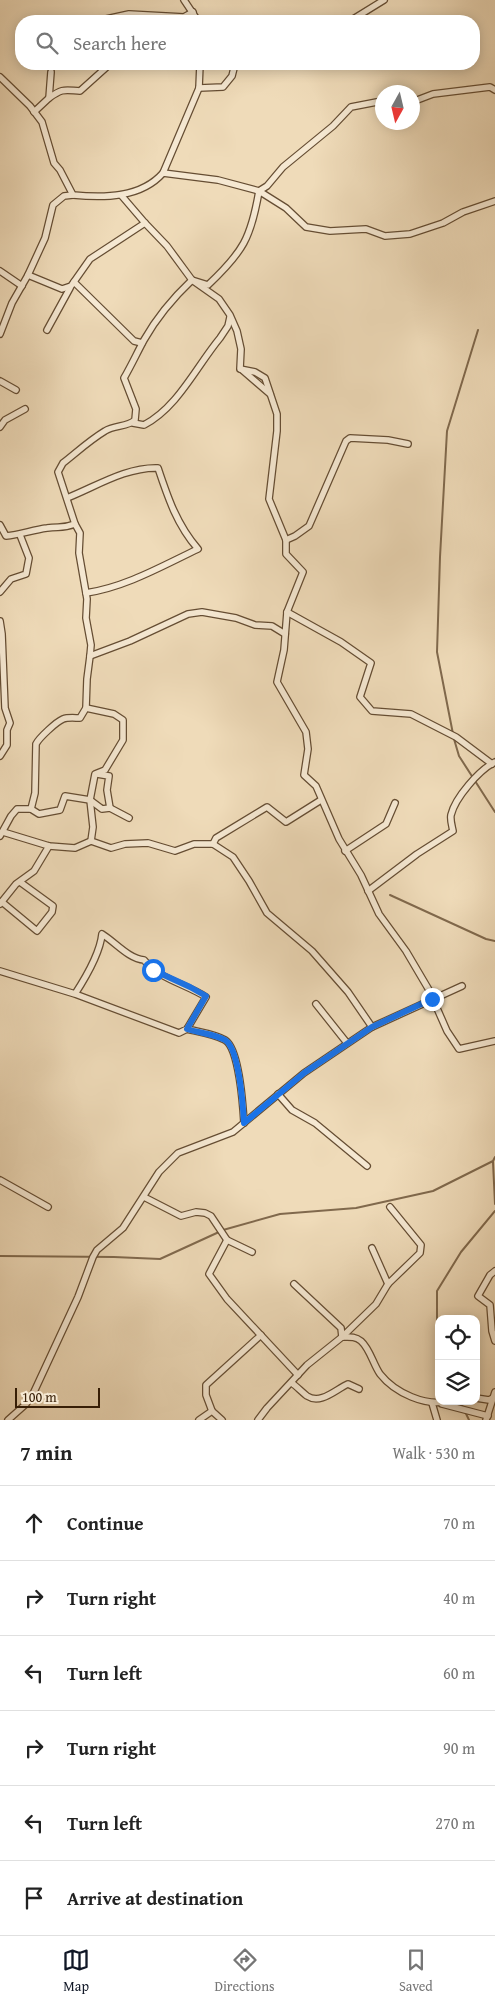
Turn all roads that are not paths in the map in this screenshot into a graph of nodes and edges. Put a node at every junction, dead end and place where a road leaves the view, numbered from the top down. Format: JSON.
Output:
{"nodes":[{"id":1,"x":184,"y":0,"type":"edge"},
{"id":2,"x":384,"y":0,"type":"edge"},
{"id":3,"x":193,"y":12,"type":"junction"},
{"id":4,"x":124,"y":15,"type":"edge"},
{"id":5,"x":147,"y":15,"type":"edge"},
{"id":6,"x":188,"y":15,"type":"edge"},
{"id":7,"x":195,"y":15,"type":"edge"},
{"id":8,"x":360,"y":15,"type":"edge"},
{"id":9,"x":103,"y":70,"type":"edge"},
{"id":10,"x":200,"y":70,"type":"edge"},
{"id":11,"x":233,"y":70,"type":"edge"},
{"id":12,"x":51,"y":72,"type":"dead end"},
{"id":13,"x":0,"y":78,"type":"edge"},
{"id":14,"x":493,"y":87,"type":"edge"},
{"id":15,"x":198,"y":88,"type":"junction"},
{"id":16,"x":49,"y":98,"type":"junction"},
{"id":17,"x":420,"y":99,"type":"edge"},
{"id":18,"x":375,"y":102,"type":"edge"},
{"id":19,"x":34,"y":112,"type":"junction"},
{"id":20,"x":163,"y":173,"type":"junction"},
{"id":21,"x":260,"y":191,"type":"junction"},
{"id":22,"x":73,"y":195,"type":"junction"},
{"id":23,"x":121,"y":195,"type":"junction"},
{"id":24,"x":495,"y":201,"type":"edge"},
{"id":25,"x":145,"y":223,"type":"junction"},
{"id":26,"x":0,"y":271,"type":"edge"},
{"id":27,"x":28,"y":275,"type":"junction"},
{"id":28,"x":192,"y":280,"type":"junction"},
{"id":29,"x":73,"y":284,"type":"junction"},
{"id":30,"x":22,"y":286,"type":"junction"},
{"id":31,"x":230,"y":315,"type":"junction"},
{"id":32,"x":47,"y":330,"type":"dead end"},
{"id":33,"x":0,"y":334,"type":"edge"},
{"id":34,"x":142,"y":342,"type":"junction"},
{"id":35,"x":240,"y":369,"type":"junction"},
{"id":36,"x":0,"y":381,"type":"edge"},
{"id":37,"x":16,"y":390,"type":"dead end"},
{"id":38,"x":270,"y":394,"type":"junction"},
{"id":39,"x":25,"y":410,"type":"dead end"},
{"id":40,"x":132,"y":423,"type":"junction"},
{"id":41,"x":0,"y":427,"type":"edge"},
{"id":42,"x":408,"y":444,"type":"dead end"},
{"id":43,"x":67,"y":498,"type":"junction"},
{"id":44,"x":75,"y":524,"type":"junction"},
{"id":45,"x":0,"y":525,"type":"edge"},
{"id":46,"x":20,"y":535,"type":"junction"},
{"id":47,"x":3,"y":537,"type":"edge"},
{"id":48,"x":286,"y":540,"type":"junction"},
{"id":49,"x":0,"y":592,"type":"edge"},
{"id":50,"x":86,"y":593,"type":"junction"},
{"id":51,"x":287,"y":612,"type":"junction"},
{"id":52,"x":0,"y":621,"type":"edge"},
{"id":53,"x":285,"y":634,"type":"junction"},
{"id":54,"x":90,"y":656,"type":"junction"},
{"id":55,"x":86,"y":708,"type":"junction"},
{"id":56,"x":0,"y":756,"type":"edge"},
{"id":57,"x":493,"y":763,"type":"edge"},
{"id":58,"x":96,"y":774,"type":"junction"},
{"id":59,"x":90,"y":800,"type":"junction"},
{"id":60,"x":321,"y":800,"type":"junction"},
{"id":61,"x":395,"y":803,"type":"dead end"},
{"id":62,"x":31,"y":808,"type":"junction"},
{"id":63,"x":110,"y":808,"type":"junction"},
{"id":64,"x":129,"y":818,"type":"dead end"},
{"id":65,"x":2,"y":829,"type":"edge"},
{"id":66,"x":91,"y":842,"type":"junction"},
{"id":67,"x":213,"y":844,"type":"junction"},
{"id":68,"x":49,"y":846,"type":"junction"},
{"id":69,"x":345,"y":851,"type":"junction"},
{"id":70,"x":20,"y":882,"type":"junction"},
{"id":71,"x":368,"y":891,"type":"junction"},
{"id":72,"x":1,"y":903,"type":"edge"},
{"id":73,"x":0,"y":971,"type":"edge"},
{"id":74,"x":462,"y":986,"type":"dead end"},
{"id":75,"x":75,"y":994,"type":"junction"},
{"id":76,"x":432,"y":999,"type":"junction"},
{"id":77,"x":316,"y":1004,"type":"dead end"},
{"id":78,"x":372,"y":1027,"type":"junction"},
{"id":79,"x":187,"y":1029,"type":"junction"},
{"id":80,"x":495,"y":1041,"type":"edge"},
{"id":81,"x":347,"y":1043,"type":"junction"},
{"id":82,"x":278,"y":1094,"type":"junction"},
{"id":83,"x":244,"y":1123,"type":"junction"},
{"id":84,"x":367,"y":1166,"type":"dead end"},
{"id":85,"x":0,"y":1180,"type":"edge"},
{"id":86,"x":144,"y":1197,"type":"junction"},
{"id":87,"x":48,"y":1207,"type":"dead end"},
{"id":88,"x":390,"y":1207,"type":"dead end"},
{"id":89,"x":227,"y":1240,"type":"junction"},
{"id":90,"x":372,"y":1248,"type":"dead end"},
{"id":91,"x":252,"y":1252,"type":"dead end"},
{"id":92,"x":495,"y":1272,"type":"edge"},
{"id":93,"x":294,"y":1284,"type":"dead end"},
{"id":94,"x":388,"y":1284,"type":"junction"},
{"id":95,"x":261,"y":1335,"type":"junction"},
{"id":96,"x":342,"y":1338,"type":"junction"},
{"id":97,"x":495,"y":1341,"type":"edge"},
{"id":98,"x":298,"y":1375,"type":"junction"},
{"id":99,"x":292,"y":1383,"type":"junction"},
{"id":100,"x":359,"y":1389,"type":"dead end"},
{"id":101,"x":495,"y":1392,"type":"edge"},
{"id":102,"x":495,"y":1397,"type":"edge"},
{"id":103,"x":480,"y":1399,"type":"edge"},
{"id":104,"x":432,"y":1403,"type":"joint"},
{"id":105,"x":447,"y":1405,"type":"edge"},
{"id":106,"x":212,"y":1410,"type":"junction"},
{"id":107,"x":487,"y":1418,"type":"edge"},
{"id":108,"x":8,"y":1420,"type":"edge"},
{"id":109,"x":199,"y":1420,"type":"edge"},
{"id":110,"x":222,"y":1420,"type":"edge"},
{"id":111,"x":258,"y":1420,"type":"edge"},
{"id":112,"x":437,"y":1420,"type":"edge"}],
"edges":[{"from":1,"to":3,"type":"street"},
{"from":2,"to":8,"type":"street"},
{"from":3,"to":6,"type":"street"},
{"from":3,"to":7,"type":"street"},
{"from":4,"to":5,"type":"street"},
{"from":9,"to":16,"type":"street"},
{"from":10,"to":15,"type":"street"},
{"from":11,"to":15,"type":"street"},
{"from":12,"to":16,"type":"street"},
{"from":13,"to":19,"type":"street"},
{"from":14,"to":17,"type":"street"},
{"from":15,"to":20,"type":"street"},
{"from":16,"to":19,"type":"street"},
{"from":18,"to":21,"type":"street"},
{"from":19,"to":22,"type":"street"},
{"from":20,"to":21,"type":"street"},
{"from":20,"to":23,"type":"street"},
{"from":21,"to":24,"type":"street"},
{"from":21,"to":28,"type":"street"},
{"from":22,"to":23,"type":"street"},
{"from":22,"to":27,"type":"street"},
{"from":23,"to":25,"type":"street"},
{"from":25,"to":28,"type":"street"},
{"from":25,"to":29,"type":"street"},
{"from":26,"to":30,"type":"street"},
{"from":27,"to":29,"type":"street"},
{"from":27,"to":30,"type":"street"},
{"from":28,"to":31,"type":"street"},
{"from":28,"to":34,"type":"street"},
{"from":29,"to":32,"type":"street"},
{"from":29,"to":34,"type":"street"},
{"from":30,"to":33,"type":"street"},
{"from":31,"to":35,"type":"street"},
{"from":31,"to":40,"type":"street"},
{"from":34,"to":40,"type":"street"},
{"from":35,"to":38,"type":"street"},
{"from":35,"to":38,"type":"street"},
{"from":36,"to":37,"type":"street"},
{"from":38,"to":48,"type":"street"},
{"from":39,"to":41,"type":"street"},
{"from":40,"to":43,"type":"street"},
{"from":42,"to":48,"type":"street"},
{"from":43,"to":44,"type":"street"},
{"from":43,"to":50,"type":"street"},
{"from":44,"to":46,"type":"street"},
{"from":44,"to":50,"type":"street"},
{"from":45,"to":47,"type":"street"},
{"from":46,"to":47,"type":"street"},
{"from":46,"to":49,"type":"street"},
{"from":48,"to":51,"type":"street"},
{"from":50,"to":54,"type":"street"},
{"from":51,"to":53,"type":"street"},
{"from":51,"to":57,"type":"street"},
{"from":52,"to":56,"type":"street"},
{"from":53,"to":54,"type":"street"},
{"from":53,"to":60,"type":"street"},
{"from":54,"to":55,"type":"street"},
{"from":55,"to":58,"type":"street"},
{"from":55,"to":62,"type":"street"},
{"from":57,"to":71,"type":"street"},
{"from":58,"to":59,"type":"street"},
{"from":58,"to":63,"type":"street"},
{"from":59,"to":62,"type":"street"},
{"from":59,"to":63,"type":"street"},
{"from":59,"to":66,"type":"street"},
{"from":60,"to":67,"type":"street"},
{"from":60,"to":69,"type":"street"},
{"from":61,"to":69,"type":"street"},
{"from":62,"to":65,"type":"street"},
{"from":63,"to":64,"type":"street"},
{"from":65,"to":68,"type":"street"},
{"from":66,"to":67,"type":"street"},
{"from":66,"to":68,"type":"street"},
{"from":67,"to":78,"type":"street"},
{"from":68,"to":70,"type":"street"},
{"from":69,"to":71,"type":"street"},
{"from":70,"to":72,"type":"street"},
{"from":70,"to":72,"type":"street"},
{"from":71,"to":76,"type":"street"},
{"from":73,"to":75,"type":"street"},
{"from":74,"to":76,"type":"street"},
{"from":75,"to":79,"type":"street"},
{"from":75,"to":79,"type":"street"},
{"from":76,"to":78,"type":"street"},
{"from":76,"to":80,"type":"street"},
{"from":77,"to":81,"type":"street"},
{"from":78,"to":81,"type":"street"},
{"from":79,"to":83,"type":"street"},
{"from":81,"to":82,"type":"street"},
{"from":82,"to":83,"type":"street"},
{"from":82,"to":84,"type":"street"},
{"from":83,"to":86,"type":"street"},
{"from":85,"to":87,"type":"street"},
{"from":86,"to":89,"type":"street"},
{"from":86,"to":108,"type":"street"},
{"from":88,"to":94,"type":"street"},
{"from":89,"to":91,"type":"street"},
{"from":89,"to":95,"type":"street"},
{"from":90,"to":94,"type":"street"},
{"from":92,"to":97,"type":"street"},
{"from":93,"to":96,"type":"street"},
{"from":94,"to":96,"type":"street"},
{"from":95,"to":98,"type":"street"},
{"from":95,"to":106,"type":"street"},
{"from":96,"to":98,"type":"street"},
{"from":96,"to":104,"type":"street"},
{"from":98,"to":99,"type":"street"},
{"from":99,"to":100,"type":"street"},
{"from":99,"to":111,"type":"street"},
{"from":101,"to":102,"type":"street"},
{"from":102,"to":103,"type":"street"},
{"from":102,"to":107,"type":"street"},
{"from":104,"to":112,"type":"street"},
{"from":105,"to":107,"type":"street"},
{"from":106,"to":109,"type":"street"},
{"from":106,"to":110,"type":"street"}]}
